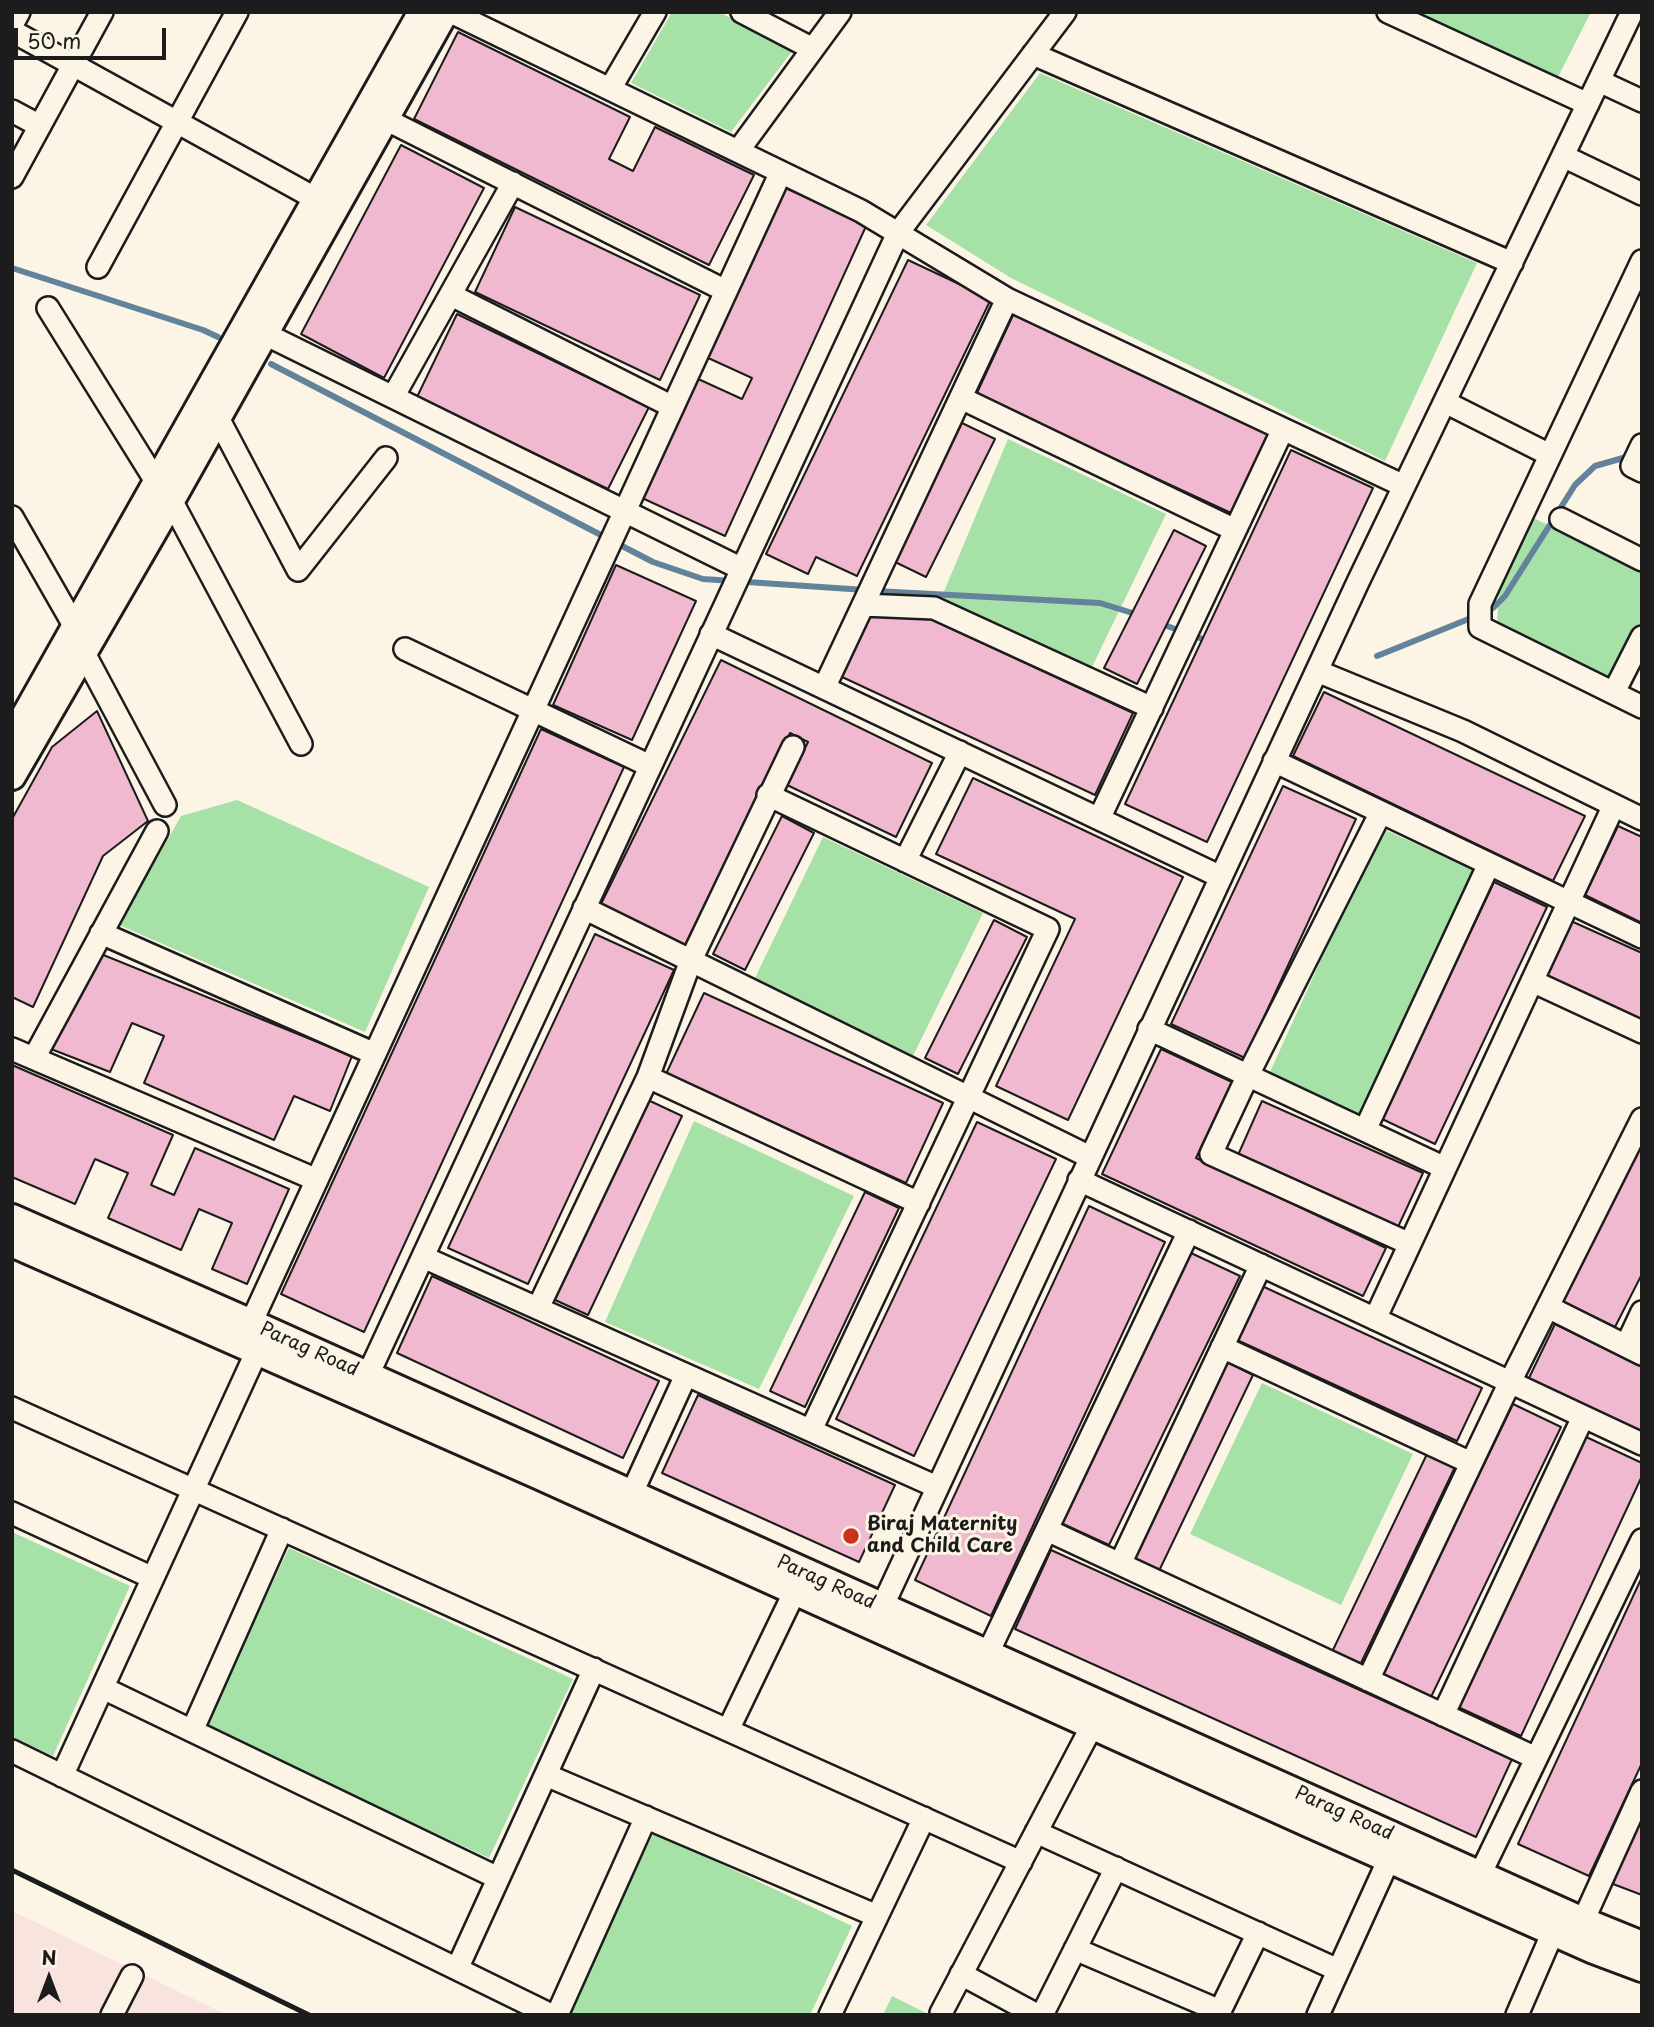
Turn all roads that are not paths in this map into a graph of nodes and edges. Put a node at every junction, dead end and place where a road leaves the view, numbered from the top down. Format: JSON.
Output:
{"nodes":[{"id":1,"x":19,"y":12,"type":"edge"},
{"id":2,"x":102,"y":12,"type":"edge"},
{"id":3,"x":237,"y":12,"type":"edge"},
{"id":4,"x":422,"y":12,"type":"edge"},
{"id":5,"x":445,"y":12,"type":"edge"},
{"id":6,"x":451,"y":12,"type":"edge"},
{"id":7,"x":655,"y":12,"type":"edge"},
{"id":8,"x":742,"y":12,"type":"edge"},
{"id":9,"x":840,"y":12,"type":"edge"},
{"id":10,"x":1065,"y":12,"type":"edge"},
{"id":11,"x":1388,"y":12,"type":"edge"},
{"id":12,"x":1632,"y":12,"type":"edge"},
{"id":13,"x":12,"y":25,"type":"edge"},
{"id":14,"x":12,"y":31,"type":"edge"},
{"id":15,"x":813,"y":49,"type":"junction"},
{"id":16,"x":1033,"y":54,"type":"junction"},
{"id":17,"x":73,"y":65,"type":"junction"},
{"id":18,"x":1599,"y":82,"type":"junction"},
{"id":19,"x":610,"y":89,"type":"junction"},
{"id":20,"x":1642,"y":101,"type":"edge"},
{"id":21,"x":1588,"y":104,"type":"junction"},
{"id":22,"x":12,"y":111,"type":"edge"},
{"id":23,"x":385,"y":119,"type":"junction"},
{"id":24,"x":177,"y":122,"type":"junction"},
{"id":25,"x":40,"y":126,"type":"junction"},
{"id":26,"x":738,"y":151,"type":"junction"},
{"id":27,"x":1563,"y":156,"type":"junction"},
{"id":28,"x":781,"y":172,"type":"junction"},
{"id":29,"x":12,"y":177,"type":"edge"},
{"id":30,"x":513,"y":183,"type":"junction"},
{"id":31,"x":1642,"y":194,"type":"edge"},
{"id":32,"x":326,"y":204,"type":"junction"},
{"id":33,"x":898,"y":233,"type":"junction"},
{"id":34,"x":1511,"y":263,"type":"junction"},
{"id":35,"x":98,"y":267,"type":"dead end"},
{"id":36,"x":1639,"y":275,"type":"edge"},
{"id":37,"x":726,"y":291,"type":"junction"},
{"id":38,"x":451,"y":295,"type":"junction"},
{"id":39,"x":1007,"y":299,"type":"junction"},
{"id":40,"x":48,"y":309,"type":"dead end"},
{"id":41,"x":265,"y":334,"type":"junction"},
{"id":42,"x":393,"y":397,"type":"junction"},
{"id":43,"x":961,"y":398,"type":"junction"},
{"id":44,"x":1445,"y":402,"type":"junction"},
{"id":45,"x":673,"y":407,"type":"junction"},
{"id":46,"x":218,"y":418,"type":"junction"},
{"id":47,"x":1283,"y":429,"type":"junction"},
{"id":48,"x":1642,"y":445,"type":"edge"},
{"id":49,"x":1550,"y":455,"type":"junction"},
{"id":50,"x":386,"y":458,"type":"dead end"},
{"id":51,"x":1637,"y":469,"type":"edge"},
{"id":52,"x":1404,"y":486,"type":"junction"},
{"id":53,"x":164,"y":492,"type":"junction"},
{"id":54,"x":12,"y":517,"type":"edge"},
{"id":55,"x":1561,"y":519,"type":"dead end"},
{"id":56,"x":621,"y":520,"type":"junction"},
{"id":57,"x":1236,"y":530,"type":"junction"},
{"id":58,"x":1642,"y":560,"type":"edge"},
{"id":59,"x":740,"y":572,"type":"junction"},
{"id":60,"x":865,"y":602,"type":"junction"},
{"id":61,"x":75,"y":626,"type":"junction"},
{"id":62,"x":711,"y":634,"type":"junction"},
{"id":63,"x":1642,"y":637,"type":"edge"},
{"id":64,"x":405,"y":649,"type":"dead end"},
{"id":65,"x":84,"y":653,"type":"junction"},
{"id":66,"x":1317,"y":671,"type":"junction"},
{"id":67,"x":824,"y":688,"type":"junction"},
{"id":68,"x":1614,"y":692,"type":"junction"},
{"id":69,"x":1642,"y":707,"type":"edge"},
{"id":70,"x":1152,"y":708,"type":"junction"},
{"id":71,"x":534,"y":710,"type":"junction"},
{"id":72,"x":12,"y":739,"type":"edge"},
{"id":73,"x":302,"y":744,"type":"dead end"},
{"id":74,"x":793,"y":747,"type":"dead end"},
{"id":75,"x":960,"y":752,"type":"junction"},
{"id":76,"x":1274,"y":761,"type":"junction"},
{"id":77,"x":650,"y":766,"type":"junction"},
{"id":78,"x":12,"y":776,"type":"edge"},
{"id":79,"x":768,"y":795,"type":"junction"},
{"id":80,"x":165,"y":805,"type":"dead end"},
{"id":81,"x":1614,"y":805,"type":"junction"},
{"id":82,"x":1381,"y":813,"type":"junction"},
{"id":83,"x":1099,"y":819,"type":"junction"},
{"id":84,"x":1642,"y":819,"type":"edge"},
{"id":85,"x":157,"y":831,"type":"dead end"},
{"id":86,"x":905,"y":860,"type":"junction"},
{"id":87,"x":1489,"y":864,"type":"junction"},
{"id":88,"x":1221,"y":877,"type":"junction"},
{"id":89,"x":1569,"y":902,"type":"junction"},
{"id":90,"x":584,"y":908,"type":"junction"},
{"id":91,"x":102,"y":933,"type":"junction"},
{"id":92,"x":1642,"y":937,"type":"edge"},
{"id":93,"x":691,"y":960,"type":"junction"},
{"id":94,"x":1532,"y":981,"type":"junction"},
{"id":95,"x":1149,"y":1029,"type":"junction"},
{"id":96,"x":1642,"y":1032,"type":"edge"},
{"id":97,"x":12,"y":1049,"type":"edge"},
{"id":98,"x":375,"y":1054,"type":"junction"},
{"id":99,"x":34,"y":1058,"type":"junction"},
{"id":100,"x":1248,"y":1075,"type":"junction"},
{"id":101,"x":648,"y":1077,"type":"junction"},
{"id":102,"x":968,"y":1097,"type":"junction"},
{"id":103,"x":1642,"y":1119,"type":"edge"},
{"id":104,"x":1365,"y":1130,"type":"junction"},
{"id":105,"x":1090,"y":1157,"type":"junction"},
{"id":106,"x":1445,"y":1168,"type":"junction"},
{"id":107,"x":317,"y":1180,"type":"junction"},
{"id":108,"x":1079,"y":1180,"type":"junction"},
{"id":109,"x":919,"y":1203,"type":"junction"},
{"id":110,"x":12,"y":1218,"type":"edge"},
{"id":111,"x":1189,"y":1231,"type":"junction"},
{"id":112,"x":12,"y":1243,"type":"edge"},
{"id":113,"x":1410,"y":1244,"type":"junction"},
{"id":114,"x":423,"y":1257,"type":"junction"},
{"id":115,"x":1261,"y":1265,"type":"junction"},
{"id":116,"x":1548,"y":1307,"type":"junction"},
{"id":117,"x":538,"y":1308,"type":"junction"},
{"id":118,"x":1642,"y":1312,"type":"edge"},
{"id":119,"x":1375,"y":1319,"type":"junction"},
{"id":120,"x":251,"y":1323,"type":"junction"},
{"id":121,"x":1222,"y":1347,"type":"junction"},
{"id":122,"x":1634,"y":1350,"type":"edge"},
{"id":123,"x":257,"y":1351,"type":"junction"},
{"id":124,"x":686,"y":1375,"type":"junction"},
{"id":125,"x":1510,"y":1382,"type":"junction"},
{"id":126,"x":363,"y":1386,"type":"junction"},
{"id":127,"x":12,"y":1408,"type":"edge"},
{"id":128,"x":1583,"y":1417,"type":"junction"},
{"id":129,"x":811,"y":1430,"type":"junction"},
{"id":130,"x":1642,"y":1444,"type":"edge"},
{"id":131,"x":1471,"y":1463,"type":"junction"},
{"id":132,"x":937,"y":1487,"type":"junction"},
{"id":133,"x":194,"y":1489,"type":"junction"},
{"id":134,"x":631,"y":1495,"type":"junction"},
{"id":135,"x":12,"y":1513,"type":"edge"},
{"id":136,"x":282,"y":1529,"type":"junction"},
{"id":137,"x":1047,"y":1530,"type":"junction"},
{"id":138,"x":1642,"y":1540,"type":"edge"},
{"id":139,"x":1120,"y":1564,"type":"junction"},
{"id":140,"x":153,"y":1578,"type":"junction"},
{"id":141,"x":796,"y":1591,"type":"junction"},
{"id":142,"x":877,"y":1617,"type":"junction"},
{"id":143,"x":987,"y":1655,"type":"junction"},
{"id":144,"x":594,"y":1670,"type":"junction"},
{"id":145,"x":1368,"y":1679,"type":"junction"},
{"id":146,"x":103,"y":1688,"type":"junction"},
{"id":147,"x":1443,"y":1714,"type":"junction"},
{"id":148,"x":1092,"y":1726,"type":"junction"},
{"id":149,"x":729,"y":1730,"type":"junction"},
{"id":150,"x":192,"y":1731,"type":"junction"},
{"id":151,"x":12,"y":1751,"type":"edge"},
{"id":152,"x":1536,"y":1758,"type":"junction"},
{"id":153,"x":546,"y":1775,"type":"junction"},
{"id":154,"x":62,"y":1776,"type":"junction"},
{"id":155,"x":1640,"y":1800,"type":"edge"},
{"id":156,"x":646,"y":1817,"type":"junction"},
{"id":157,"x":924,"y":1818,"type":"junction"},
{"id":158,"x":1036,"y":1832,"type":"junction"},
{"id":159,"x":1389,"y":1859,"type":"junction"},
{"id":160,"x":1021,"y":1862,"type":"junction"},
{"id":161,"x":1116,"y":1868,"type":"junction"},
{"id":162,"x":498,"y":1878,"type":"junction"},
{"id":163,"x":1474,"y":1885,"type":"junction"},
{"id":164,"x":877,"y":1916,"type":"junction"},
{"id":165,"x":1583,"y":1921,"type":"junction"},
{"id":166,"x":1553,"y":1932,"type":"junction"},
{"id":167,"x":1258,"y":1933,"type":"junction"},
{"id":168,"x":1642,"y":1945,"type":"edge"},
{"id":169,"x":1076,"y":1948,"type":"junction"},
{"id":170,"x":1642,"y":1968,"type":"edge"},
{"id":171,"x":457,"y":1969,"type":"junction"},
{"id":172,"x":1338,"y":1970,"type":"junction"},
{"id":173,"x":961,"y":1974,"type":"junction"},
{"id":174,"x":132,"y":1976,"type":"dead end"},
{"id":175,"x":941,"y":2013,"type":"edge"},
{"id":176,"x":1219,"y":2013,"type":"edge"},
{"id":177,"x":112,"y":2015,"type":"edge"},
{"id":178,"x":551,"y":2015,"type":"edge"},
{"id":179,"x":557,"y":2015,"type":"edge"},
{"id":180,"x":830,"y":2015,"type":"edge"},
{"id":181,"x":1040,"y":2015,"type":"edge"},
{"id":182,"x":1318,"y":2015,"type":"edge"},
{"id":183,"x":1517,"y":2015,"type":"edge"}],
"edges":[{"from":1,"to":13,"type":"street"},
{"from":2,"to":17,"type":"street"},
{"from":3,"to":24,"type":"street"},
{"from":4,"to":32,"type":"street"},
{"from":5,"to":23,"type":"street"},
{"from":6,"to":19,"type":"street"},
{"from":7,"to":19,"type":"street"},
{"from":8,"to":15,"type":"street"},
{"from":9,"to":15,"type":"street"},
{"from":10,"to":16,"type":"street"},
{"from":11,"to":21,"type":"street"},
{"from":12,"to":18,"type":"street"},
{"from":14,"to":17,"type":"street"},
{"from":15,"to":26,"type":"street"},
{"from":16,"to":33,"type":"street"},
{"from":16,"to":34,"type":"street"},
{"from":17,"to":24,"type":"street"},
{"from":17,"to":25,"type":"street"},
{"from":18,"to":20,"type":"street"},
{"from":18,"to":21,"type":"street"},
{"from":19,"to":26,"type":"street"},
{"from":21,"to":27,"type":"street"},
{"from":22,"to":25,"type":"street"},
{"from":23,"to":30,"type":"street"},
{"from":23,"to":32,"type":"street"},
{"from":24,"to":32,"type":"street"},
{"from":24,"to":35,"type":"street"},
{"from":25,"to":29,"type":"street"},
{"from":26,"to":28,"type":"street"},
{"from":27,"to":31,"type":"street"},
{"from":27,"to":34,"type":"street"},
{"from":28,"to":33,"type":"street"},
{"from":28,"to":37,"type":"street"},
{"from":30,"to":37,"type":"street"},
{"from":30,"to":38,"type":"street"},
{"from":32,"to":41,"type":"street"},
{"from":32,"to":53,"type":"street"},
{"from":33,"to":39,"type":"street"},
{"from":33,"to":59,"type":"street"},
{"from":34,"to":44,"type":"street"},
{"from":36,"to":49,"type":"street"},
{"from":37,"to":45,"type":"street"},
{"from":38,"to":42,"type":"street"},
{"from":38,"to":45,"type":"street"},
{"from":39,"to":43,"type":"street"},
{"from":39,"to":47,"type":"street"},
{"from":40,"to":53,"type":"street"},
{"from":41,"to":42,"type":"street"},
{"from":41,"to":46,"type":"street"},
{"from":42,"to":56,"type":"street"},
{"from":43,"to":57,"type":"street"},
{"from":43,"to":60,"type":"street"},
{"from":44,"to":49,"type":"street"},
{"from":44,"to":52,"type":"street"},
{"from":45,"to":56,"type":"street"},
{"from":46,"to":50,"type":"street"},
{"from":46,"to":53,"type":"street"},
{"from":47,"to":52,"type":"street"},
{"from":47,"to":57,"type":"street"},
{"from":48,"to":51,"type":"street"},
{"from":49,"to":68,"type":"street"},
{"from":52,"to":66,"type":"street"},
{"from":53,"to":61,"type":"street"},
{"from":53,"to":65,"type":"street"},
{"from":53,"to":73,"type":"street"},
{"from":54,"to":61,"type":"street"},
{"from":55,"to":58,"type":"street"},
{"from":56,"to":59,"type":"street"},
{"from":56,"to":71,"type":"street"},
{"from":57,"to":70,"type":"street"},
{"from":59,"to":62,"type":"street"},
{"from":60,"to":67,"type":"street"},
{"from":60,"to":70,"type":"street"},
{"from":61,"to":65,"type":"street"},
{"from":61,"to":72,"type":"street"},
{"from":62,"to":67,"type":"street"},
{"from":62,"to":77,"type":"street"},
{"from":63,"to":68,"type":"street"},
{"from":64,"to":71,"type":"street"},
{"from":65,"to":78,"type":"street"},
{"from":65,"to":80,"type":"street"},
{"from":66,"to":76,"type":"street"},
{"from":66,"to":81,"type":"street"},
{"from":67,"to":75,"type":"street"},
{"from":68,"to":69,"type":"street"},
{"from":70,"to":83,"type":"street"},
{"from":71,"to":77,"type":"street"},
{"from":71,"to":98,"type":"street"},
{"from":74,"to":79,"type":"street"},
{"from":75,"to":83,"type":"street"},
{"from":75,"to":86,"type":"street"},
{"from":76,"to":82,"type":"street"},
{"from":76,"to":88,"type":"street"},
{"from":77,"to":90,"type":"street"},
{"from":79,"to":86,"type":"street"},
{"from":79,"to":93,"type":"street"},
{"from":81,"to":84,"type":"street"},
{"from":81,"to":89,"type":"street"},
{"from":82,"to":87,"type":"street"},
{"from":82,"to":100,"type":"street"},
{"from":83,"to":88,"type":"street"},
{"from":85,"to":91,"type":"street"},
{"from":86,"to":102,"type":"street"},
{"from":87,"to":89,"type":"street"},
{"from":87,"to":104,"type":"street"},
{"from":88,"to":95,"type":"street"},
{"from":89,"to":92,"type":"street"},
{"from":89,"to":94,"type":"street"},
{"from":90,"to":93,"type":"street"},
{"from":90,"to":114,"type":"street"},
{"from":91,"to":98,"type":"street"},
{"from":91,"to":99,"type":"street"},
{"from":93,"to":101,"type":"street"},
{"from":93,"to":102,"type":"street"},
{"from":94,"to":96,"type":"street"},
{"from":94,"to":106,"type":"street"},
{"from":95,"to":100,"type":"street"},
{"from":95,"to":105,"type":"street"},
{"from":97,"to":99,"type":"street"},
{"from":98,"to":107,"type":"street"},
{"from":99,"to":107,"type":"street"},
{"from":100,"to":104,"type":"street"},
{"from":100,"to":113,"type":"street"},
{"from":101,"to":109,"type":"street"},
{"from":101,"to":117,"type":"street"},
{"from":102,"to":105,"type":"street"},
{"from":102,"to":109,"type":"street"},
{"from":103,"to":116,"type":"street"},
{"from":104,"to":106,"type":"street"},
{"from":105,"to":108,"type":"street"},
{"from":106,"to":113,"type":"street"},
{"from":107,"to":120,"type":"street"},
{"from":108,"to":111,"type":"street"},
{"from":108,"to":132,"type":"street"},
{"from":109,"to":129,"type":"street"},
{"from":110,"to":120,"type":"street","name":"Parag Road"},
{"from":111,"to":115,"type":"street"},
{"from":111,"to":137,"type":"street"},
{"from":112,"to":123,"type":"street","name":"Parag Road"},
{"from":113,"to":119,"type":"street"},
{"from":114,"to":117,"type":"street"},
{"from":114,"to":126,"type":"street"},
{"from":115,"to":119,"type":"street"},
{"from":115,"to":121,"type":"street"},
{"from":116,"to":122,"type":"street"},
{"from":116,"to":125,"type":"street"},
{"from":117,"to":124,"type":"street"},
{"from":118,"to":122,"type":"street"},
{"from":119,"to":125,"type":"street"},
{"from":120,"to":126,"type":"street","name":"Parag Road"},
{"from":121,"to":131,"type":"street"},
{"from":121,"to":139,"type":"street"},
{"from":123,"to":126,"type":"street","name":"Parag Road"},
{"from":123,"to":133,"type":"street"},
{"from":124,"to":129,"type":"street"},
{"from":124,"to":134,"type":"street"},
{"from":125,"to":128,"type":"street"},
{"from":125,"to":131,"type":"street"},
{"from":126,"to":134,"type":"street","name":"Parag Road"},
{"from":126,"to":141,"type":"street","name":"Parag Road"},
{"from":127,"to":133,"type":"street"},
{"from":128,"to":130,"type":"street"},
{"from":128,"to":147,"type":"street"},
{"from":129,"to":132,"type":"street"},
{"from":131,"to":145,"type":"street"},
{"from":132,"to":142,"type":"street"},
{"from":133,"to":136,"type":"street"},
{"from":133,"to":140,"type":"street"},
{"from":134,"to":142,"type":"street","name":"Parag Road"},
{"from":135,"to":140,"type":"street"},
{"from":136,"to":144,"type":"street"},
{"from":136,"to":150,"type":"street"},
{"from":137,"to":139,"type":"street"},
{"from":137,"to":143,"type":"street"},
{"from":138,"to":152,"type":"street"},
{"from":139,"to":145,"type":"street"},
{"from":140,"to":146,"type":"street"},
{"from":141,"to":142,"type":"street","name":"Parag Road"},
{"from":141,"to":149,"type":"street"},
{"from":142,"to":143,"type":"street","name":"Parag Road"},
{"from":142,"to":148,"type":"street","name":"Parag Road"},
{"from":143,"to":163,"type":"street","name":"Parag Road"},
{"from":144,"to":149,"type":"street"},
{"from":144,"to":153,"type":"street"},
{"from":145,"to":147,"type":"street"},
{"from":146,"to":150,"type":"street"},
{"from":146,"to":154,"type":"street"},
{"from":147,"to":152,"type":"street"},
{"from":148,"to":158,"type":"street"},
{"from":148,"to":159,"type":"street","name":"Parag Road"},
{"from":149,"to":157,"type":"street"},
{"from":150,"to":162,"type":"street"},
{"from":151,"to":154,"type":"street"},
{"from":152,"to":163,"type":"street"},
{"from":153,"to":156,"type":"street"},
{"from":153,"to":162,"type":"street"},
{"from":154,"to":171,"type":"street"},
{"from":155,"to":165,"type":"street"},
{"from":156,"to":164,"type":"street"},
{"from":156,"to":179,"type":"street"},
{"from":157,"to":160,"type":"street"},
{"from":157,"to":164,"type":"street"},
{"from":158,"to":160,"type":"street"},
{"from":158,"to":161,"type":"street"},
{"from":159,"to":163,"type":"street","name":"Parag Road"},
{"from":159,"to":172,"type":"street"},
{"from":160,"to":173,"type":"street"},
{"from":161,"to":167,"type":"street"},
{"from":161,"to":169,"type":"street"},
{"from":162,"to":171,"type":"street"},
{"from":163,"to":165,"type":"street","name":"Parag Road"},
{"from":163,"to":166,"type":"street","name":"Parag Road"},
{"from":164,"to":180,"type":"street"},
{"from":165,"to":168,"type":"street","name":"Parag Road"},
{"from":166,"to":170,"type":"street","name":"Parag Road"},
{"from":166,"to":183,"type":"street"},
{"from":167,"to":172,"type":"street"},
{"from":167,"to":176,"type":"street"},
{"from":169,"to":176,"type":"street"},
{"from":169,"to":181,"type":"street"},
{"from":171,"to":178,"type":"street"},
{"from":172,"to":182,"type":"street"},
{"from":173,"to":175,"type":"street"},
{"from":173,"to":181,"type":"street"},
{"from":174,"to":177,"type":"street"}]}
